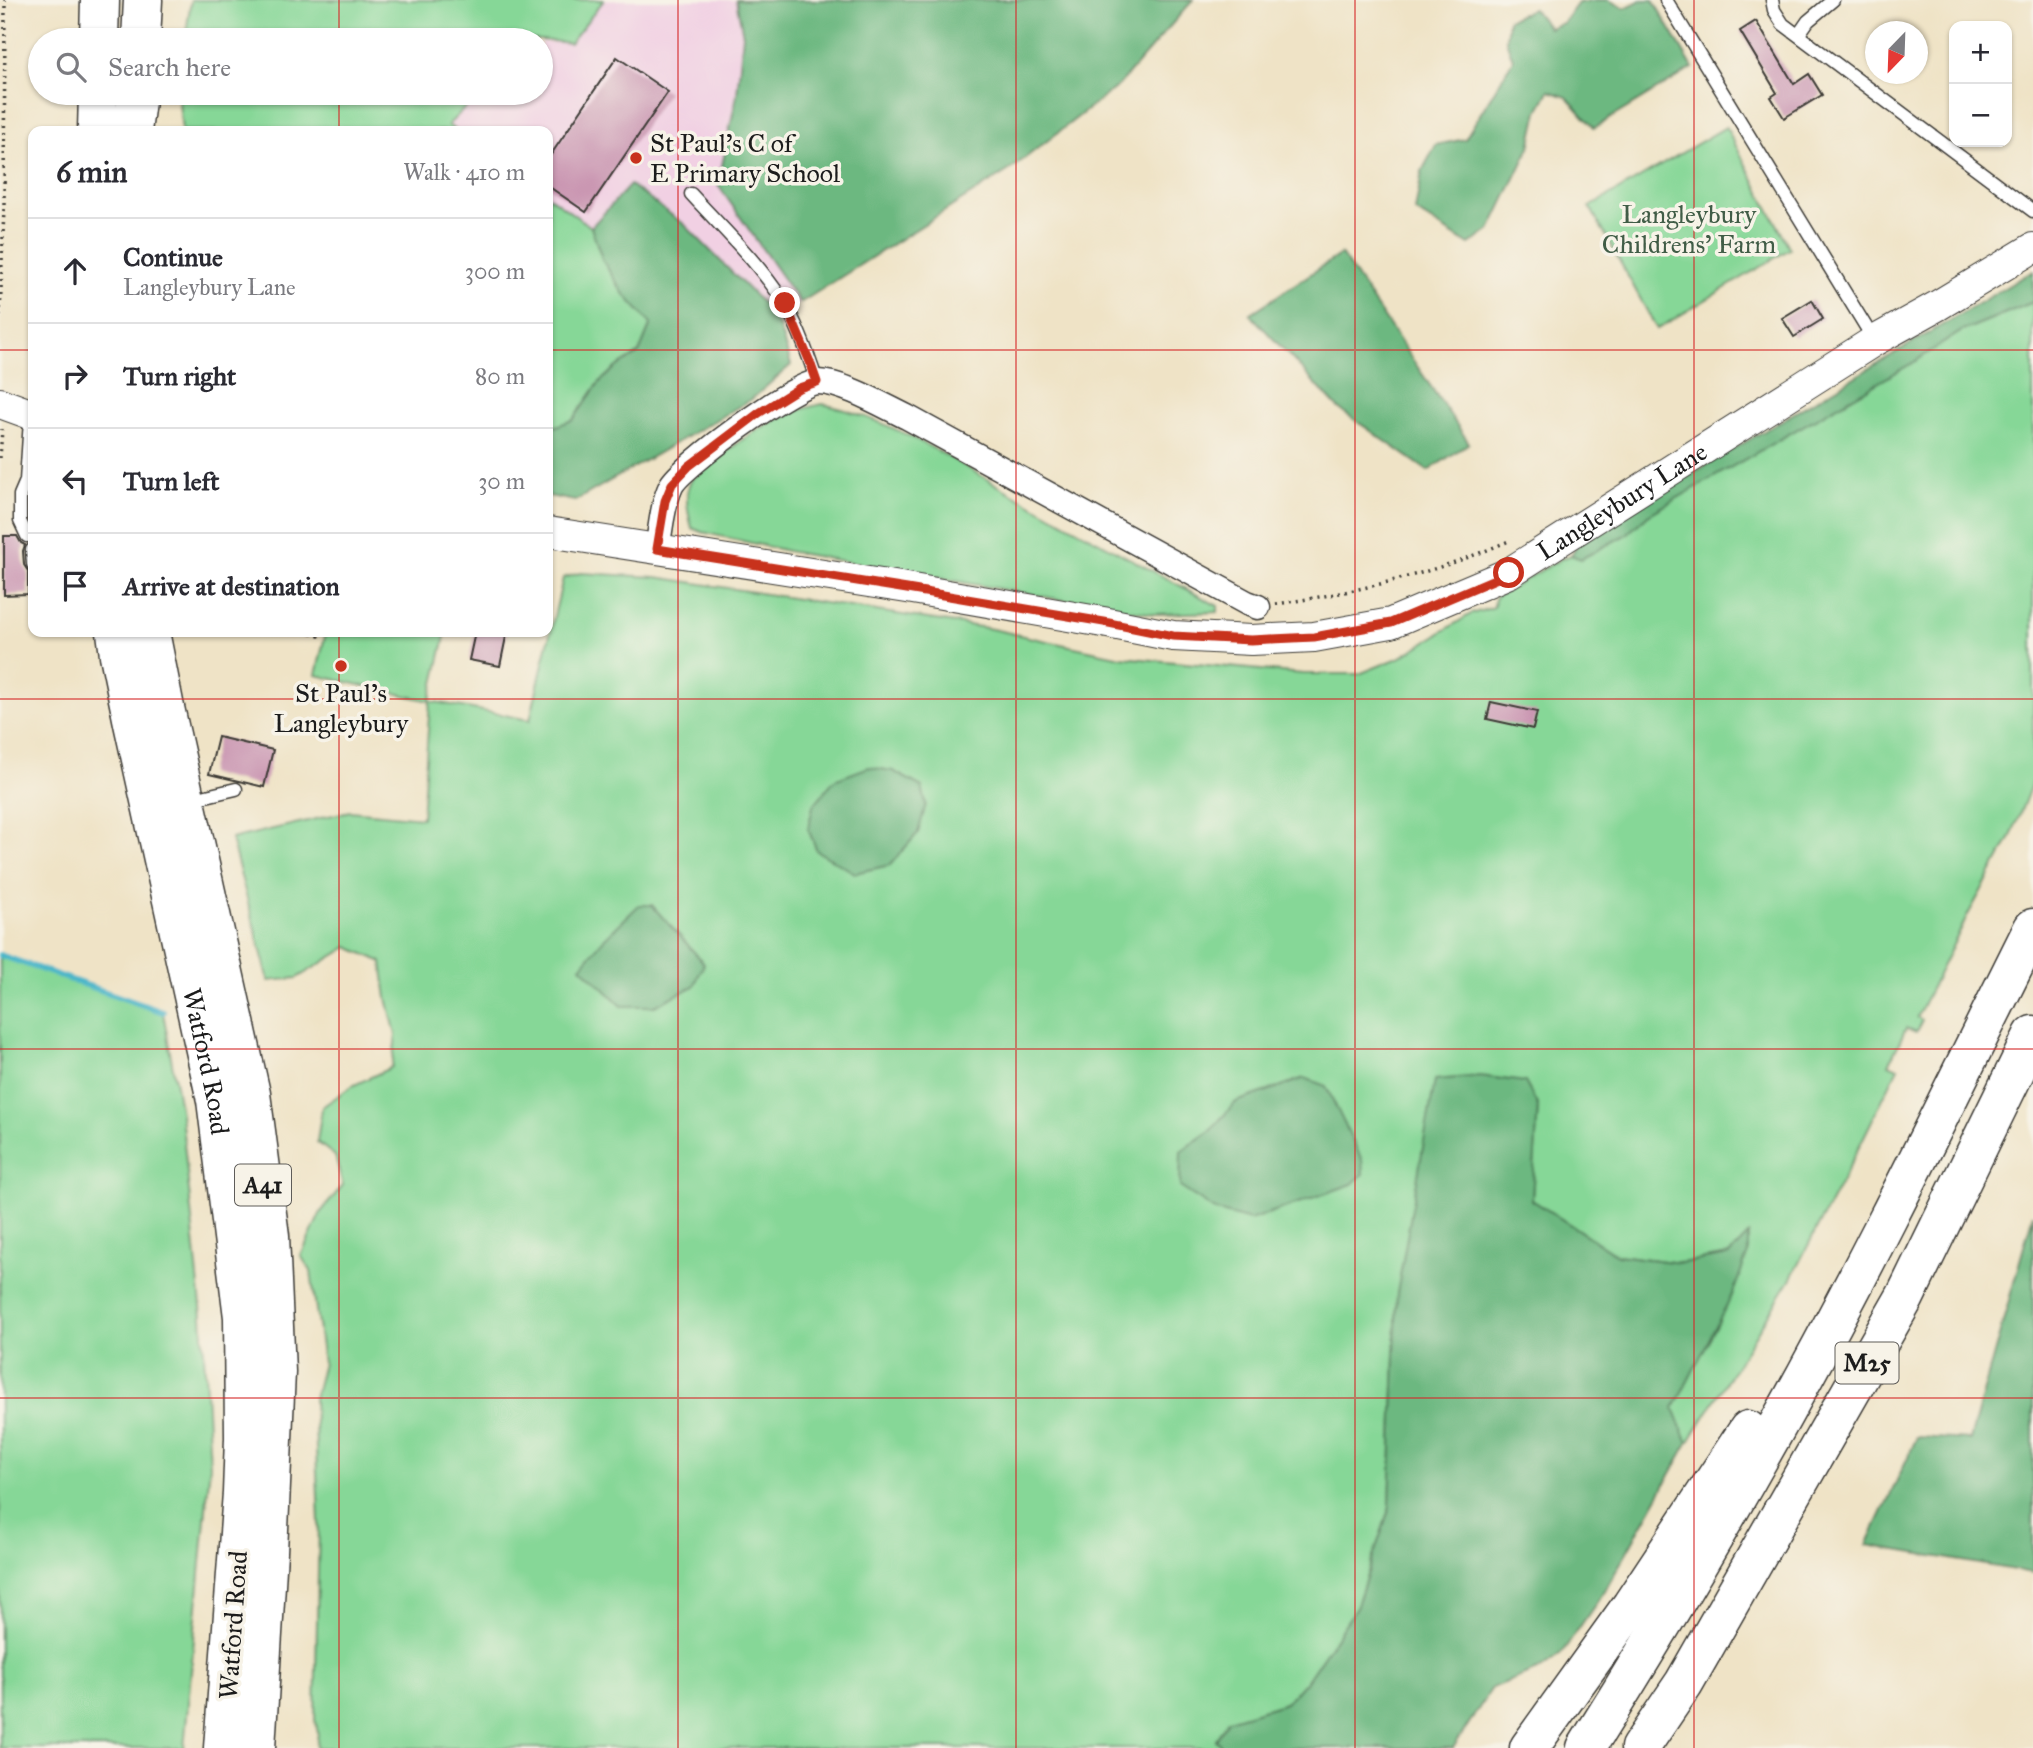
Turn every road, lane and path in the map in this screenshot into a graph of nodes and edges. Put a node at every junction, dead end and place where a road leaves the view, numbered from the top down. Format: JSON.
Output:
{"nodes":[{"id":1,"x":5,"y":0,"type":"edge"},
{"id":2,"x":100,"y":0,"type":"edge"},
{"id":3,"x":143,"y":0,"type":"edge"},
{"id":4,"x":1666,"y":0,"type":"edge"},
{"id":5,"x":1772,"y":0,"type":"edge"},
{"id":6,"x":1833,"y":0,"type":"edge"},
{"id":7,"x":99,"y":28,"type":"edge"},
{"id":8,"x":142,"y":28,"type":"edge"},
{"id":9,"x":1799,"y":34,"type":"junction"},
{"id":10,"x":98,"y":105,"type":"edge"},
{"id":11,"x":135,"y":105,"type":"edge"},
{"id":12,"x":97,"y":126,"type":"edge"},
{"id":13,"x":133,"y":126,"type":"edge"},
{"id":14,"x":691,"y":194,"type":"dead end"},
{"id":15,"x":2033,"y":211,"type":"edge"},
{"id":16,"x":2033,"y":248,"type":"edge"},
{"id":17,"x":0,"y":316,"type":"edge"},
{"id":18,"x":1874,"y":341,"type":"junction"},
{"id":19,"x":817,"y":382,"type":"junction"},
{"id":20,"x":28,"y":450,"type":"edge"},
{"id":21,"x":553,"y":533,"type":"edge"},
{"id":22,"x":27,"y":536,"type":"dead end"},
{"id":23,"x":1521,"y":536,"type":"dead end"},
{"id":24,"x":657,"y":549,"type":"junction"},
{"id":25,"x":1258,"y":607,"type":"joint"},
{"id":26,"x":117,"y":637,"type":"edge"},
{"id":27,"x":151,"y":637,"type":"edge"},
{"id":28,"x":236,"y":789,"type":"dead end"},
{"id":29,"x":169,"y":806,"type":"junction"},
{"id":30,"x":2033,"y":928,"type":"edge"},
{"id":31,"x":2033,"y":1035,"type":"edge"},
{"id":32,"x":1849,"y":1293,"type":"junction"},
{"id":33,"x":1684,"y":1683,"type":"junction"},
{"id":34,"x":223,"y":1748,"type":"edge"},
{"id":35,"x":256,"y":1748,"type":"edge"},
{"id":36,"x":1529,"y":1748,"type":"edge"},
{"id":37,"x":1586,"y":1748,"type":"edge"},
{"id":38,"x":1640,"y":1748,"type":"edge"},
{"id":39,"x":1653,"y":1748,"type":"edge"}],
"edges":[{"from":1,"to":17,"type":"path"},
{"from":2,"to":7,"type":"highway"},
{"from":3,"to":8,"type":"highway"},
{"from":4,"to":18,"type":"lane"},
{"from":5,"to":9,"type":"lane"},
{"from":6,"to":9,"type":"lane"},
{"from":9,"to":15,"type":"lane"},
{"from":10,"to":12,"type":"highway"},
{"from":11,"to":13,"type":"highway"},
{"from":14,"to":19,"type":"lane"},
{"from":16,"to":18,"type":"street","name":"Langleybury Lane"},
{"from":18,"to":24,"type":"street","name":"Langleybury Lane"},
{"from":19,"to":24,"type":"street"},
{"from":19,"to":25,"type":"street"},
{"from":20,"to":22,"type":"lane"},
{"from":21,"to":24,"type":"street","name":"Langleybury Lane"},
{"from":23,"to":25,"type":"path"},
{"from":26,"to":29,"type":"highway","name":"Watford Road","number":"A41"},
{"from":27,"to":29,"type":"highway","name":"Watford Road","number":"A41"},
{"from":28,"to":29,"type":"lane"},
{"from":29,"to":34,"type":"highway","name":"Watford Road","number":"A41"},
{"from":29,"to":35,"type":"highway","name":"Watford Road","number":"A41"},
{"from":30,"to":32,"type":"highway","number":"M25"},
{"from":31,"to":33,"type":"highway","number":"M25"},
{"from":32,"to":36,"type":"highway","number":"M25"},
{"from":32,"to":37,"type":"highway","number":"M25"},
{"from":33,"to":38,"type":"highway","number":"M25"},
{"from":33,"to":39,"type":"highway","number":"M25"}]}
